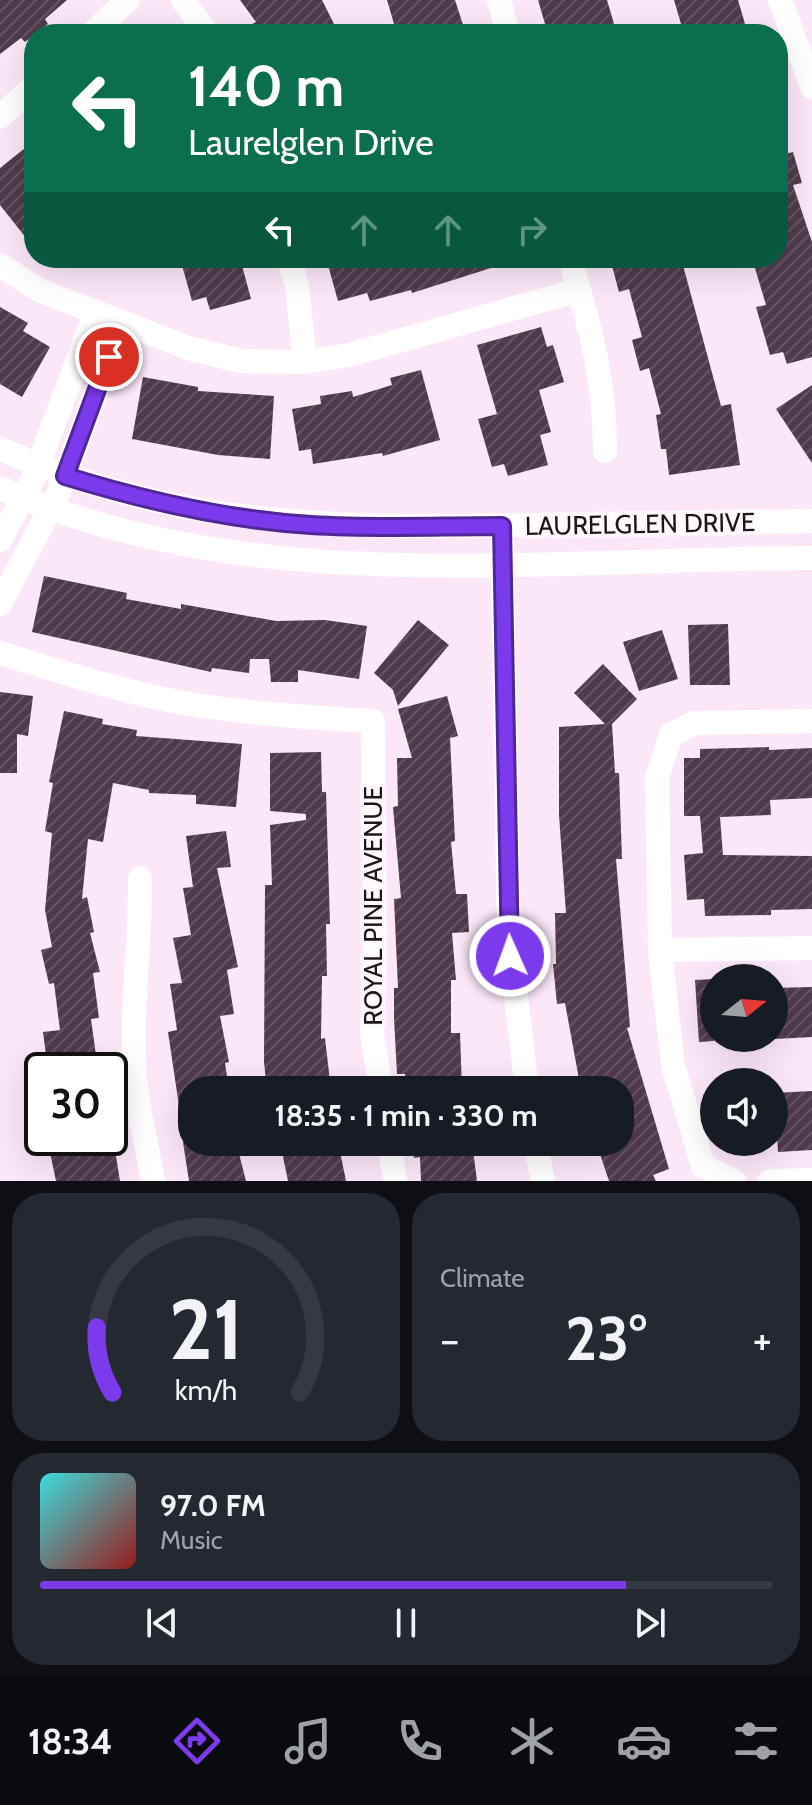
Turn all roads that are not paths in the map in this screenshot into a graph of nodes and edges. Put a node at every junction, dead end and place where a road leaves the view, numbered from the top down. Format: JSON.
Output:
{"nodes":[{"id":1,"x":128,"y":0,"type":"edge"},
{"id":2,"x":183,"y":0,"type":"edge"},
{"id":3,"x":499,"y":0,"type":"edge"},
{"id":4,"x":780,"y":0,"type":"edge"},
{"id":5,"x":102,"y":24,"type":"edge"},
{"id":6,"x":200,"y":24,"type":"edge"},
{"id":7,"x":505,"y":24,"type":"edge"},
{"id":8,"x":812,"y":87,"type":"edge"},
{"id":9,"x":24,"y":95,"type":"edge"},
{"id":10,"x":0,"y":117,"type":"edge"},
{"id":11,"x":0,"y":265,"type":"edge"},
{"id":12,"x":292,"y":268,"type":"edge"},
{"id":13,"x":573,"y":268,"type":"edge"},
{"id":14,"x":579,"y":290,"type":"junction"},
{"id":15,"x":96,"y":312,"type":"junction"},
{"id":16,"x":122,"y":322,"type":"junction"},
{"id":17,"x":305,"y":362,"type":"junction"},
{"id":18,"x":0,"y":449,"type":"edge"},
{"id":19,"x":605,"y":451,"type":"dead end"},
{"id":20,"x":31,"y":481,"type":"junction"},
{"id":21,"x":0,"y":488,"type":"edge"},
{"id":22,"x":59,"y":492,"type":"junction"},
{"id":23,"x":812,"y":521,"type":"edge"},
{"id":24,"x":502,"y":526,"type":"junction"},
{"id":25,"x":0,"y":540,"type":"edge"},
{"id":26,"x":812,"y":558,"type":"edge"},
{"id":27,"x":503,"y":563,"type":"junction"},
{"id":28,"x":0,"y":604,"type":"edge"},
{"id":29,"x":0,"y":653,"type":"edge"},
{"id":30,"x":812,"y":721,"type":"edge"},
{"id":31,"x":140,"y":878,"type":"dead end"},
{"id":32,"x":812,"y":948,"type":"edge"},
{"id":33,"x":660,"y":950,"type":"junction"},
{"id":34,"x":379,"y":1076,"type":"edge"},
{"id":35,"x":525,"y":1076,"type":"edge"},
{"id":36,"x":391,"y":1156,"type":"edge"},
{"id":37,"x":538,"y":1156,"type":"edge"},
{"id":38,"x":728,"y":1179,"type":"edge"},
{"id":39,"x":812,"y":1180,"type":"edge"},
{"id":40,"x":153,"y":1181,"type":"edge"},
{"id":41,"x":395,"y":1181,"type":"edge"},
{"id":42,"x":543,"y":1181,"type":"edge"},
{"id":43,"x":770,"y":1181,"type":"edge"}],
"edges":[{"from":1,"to":5,"type":"street"},
{"from":2,"to":6,"type":"street"},
{"from":3,"to":7,"type":"street"},
{"from":4,"to":8,"type":"street"},
{"from":9,"to":10,"type":"street"},
{"from":11,"to":15,"type":"street"},
{"from":12,"to":17,"type":"street"},
{"from":13,"to":14,"type":"street"},
{"from":14,"to":17,"type":"street"},
{"from":14,"to":19,"type":"street"},
{"from":15,"to":16,"type":"street"},
{"from":15,"to":20,"type":"street"},
{"from":16,"to":17,"type":"street"},
{"from":16,"to":22,"type":"street"},
{"from":18,"to":20,"type":"street","name":"LAURELGLEN DRIVE"},
{"from":20,"to":21,"type":"street","name":"LAURELGLEN DRIVE"},
{"from":20,"to":22,"type":"street","name":"LAURELGLEN DRIVE"},
{"from":20,"to":22,"type":"street","name":"LAURELGLEN DRIVE"},
{"from":20,"to":25,"type":"street"},
{"from":22,"to":24,"type":"street","name":"LAURELGLEN DRIVE"},
{"from":22,"to":27,"type":"street","name":"LAURELGLEN DRIVE"},
{"from":22,"to":28,"type":"street"},
{"from":23,"to":24,"type":"street","name":"LAURELGLEN DRIVE"},
{"from":24,"to":27,"type":"street"},
{"from":26,"to":27,"type":"street","name":"LAURELGLEN DRIVE"},
{"from":27,"to":35,"type":"street"},
{"from":29,"to":34,"type":"street","name":"ROYAL PINE AVENUE"},
{"from":30,"to":33,"type":"street"},
{"from":31,"to":40,"type":"street"},
{"from":32,"to":33,"type":"street"},
{"from":33,"to":38,"type":"street"},
{"from":36,"to":41,"type":"street"},
{"from":37,"to":42,"type":"street"},
{"from":39,"to":43,"type":"street"}]}
